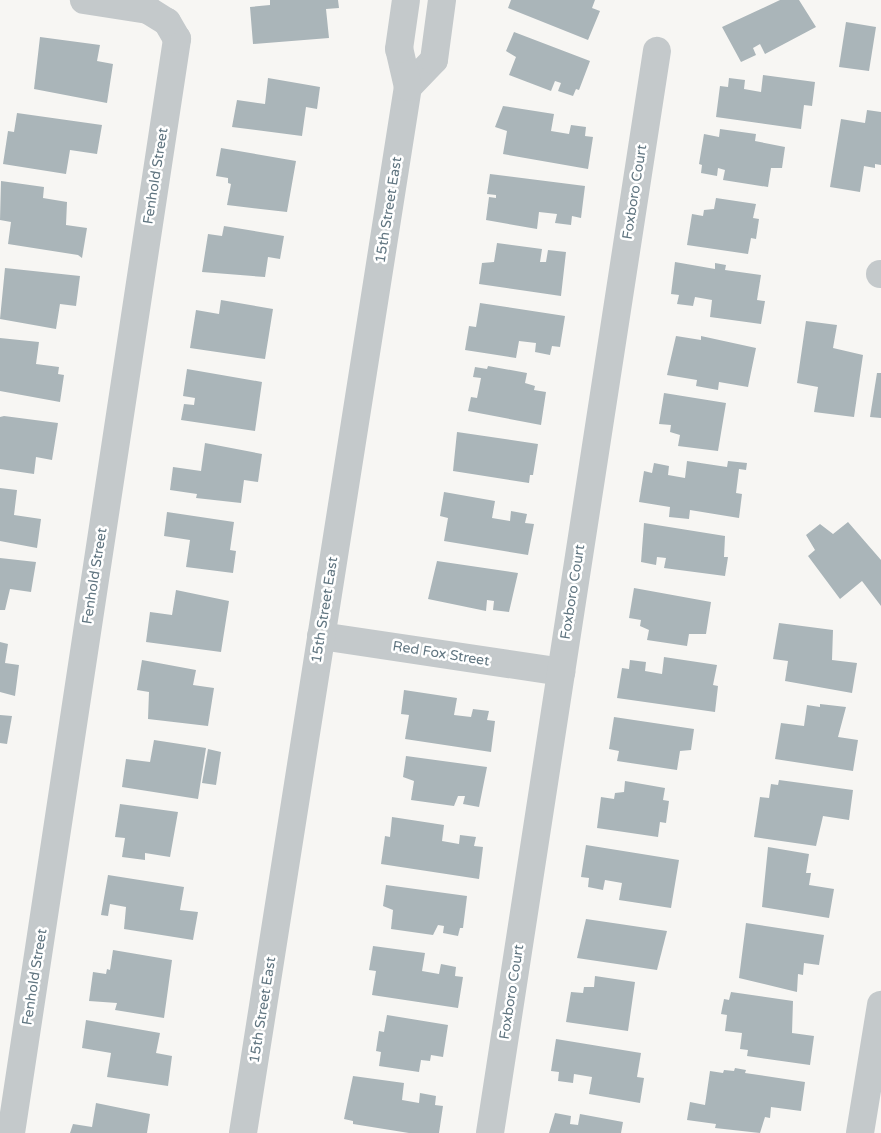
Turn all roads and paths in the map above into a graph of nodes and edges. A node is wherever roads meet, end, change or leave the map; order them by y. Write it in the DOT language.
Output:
graph roads {
  1 [pos="84,0"];
  2 [pos="406,0"];
  3 [pos="442,0"];
  4 [pos="657,51"];
  5 [pos="408,88"];
  6 [pos="321,636"];
  7 [pos="561,672"];
  8 [pos="881,1005"];
  9 [pos="11,1133"];
  10 [pos="243,1133"];
  11 [pos="490,1133"];
  12 [pos="860,1133"];
  1 -- 9 [label="street, Fenhold Street"];
  2 -- 5 [label="street, 15th Street East"];
  3 -- 5 [label="street"];
  4 -- 7 [label="street, Foxboro Court"];
  5 -- 6 [label="street, 15th Street East"];
  6 -- 7 [label="street, Red Fox Street"];
  6 -- 10 [label="street, 15th Street East"];
  7 -- 11 [label="street, Foxboro Court"];
  8 -- 12 [label="street"];
}
